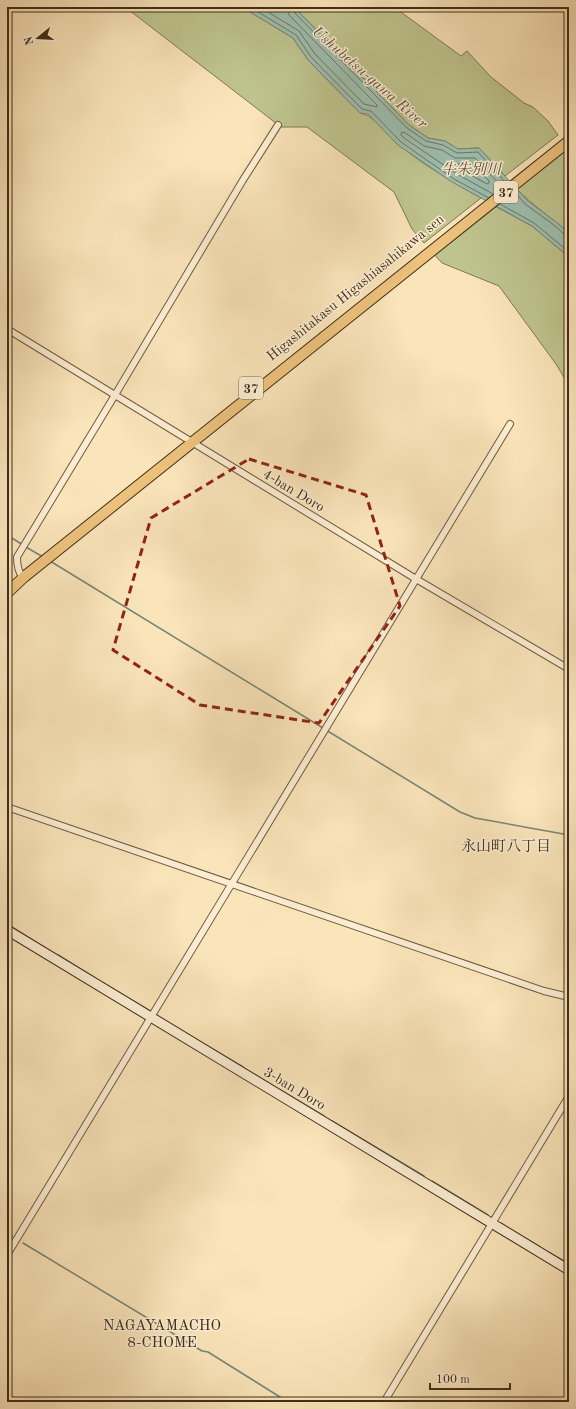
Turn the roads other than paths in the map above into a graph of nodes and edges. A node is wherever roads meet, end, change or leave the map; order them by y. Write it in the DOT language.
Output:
graph roads {
  1 [pos="278,125"];
  2 [pos="569,133"];
  3 [pos="569,141"];
  4 [pos="548,153"];
  5 [pos="7,330"];
  6 [pos="115,395"];
  7 [pos="510,424"];
  8 [pos="190,440"];
  9 [pos="21,576"];
  10 [pos="416,579"];
  11 [pos="7,585"];
  12 [pos="7,593"];
  13 [pos="569,669"];
  14 [pos="7,807"];
  15 [pos="231,883"];
  16 [pos="7,930"];
  17 [pos="569,997"];
  18 [pos="151,1017"];
  19 [pos="569,1096"];
  20 [pos="492,1224"];
  21 [pos="7,1255"];
  22 [pos="569,1270"];
  23 [pos="384,1402"];
  1 -- 6 [label="street"];
  2 -- 4 [label="main road, Higashitakasu Higashiasahikawa sen / 37"];
  3 -- 4 [label="main road, Higashitakasu Higashiasahikawa sen / 37"];
  4 -- 8 [label="main road, Higashitakasu Higashiasahikawa sen / 37"];
  5 -- 6 [label="street, 4-ban Doro"];
  6 -- 8 [label="street, 4-ban Doro"];
  6 -- 9 [label="street"];
  7 -- 10 [label="street"];
  8 -- 9 [label="main road, Higashitakasu Higashiasahikawa sen / 37"];
  8 -- 10 [label="street, 4-ban Doro"];
  9 -- 11 [label="main road, 37"];
  9 -- 12 [label="main road, 37"];
  10 -- 13 [label="street, 4-ban Doro"];
  10 -- 15 [label="street"];
  14 -- 15 [label="street"];
  15 -- 17 [label="street"];
  15 -- 18 [label="street"];
  16 -- 18 [label="street, 3-ban Doro"];
  18 -- 20 [label="street, 3-ban Doro"];
  18 -- 21 [label="street"];
  19 -- 20 [label="street"];
  20 -- 22 [label="street, 3-ban Doro"];
  20 -- 23 [label="street"];
}
